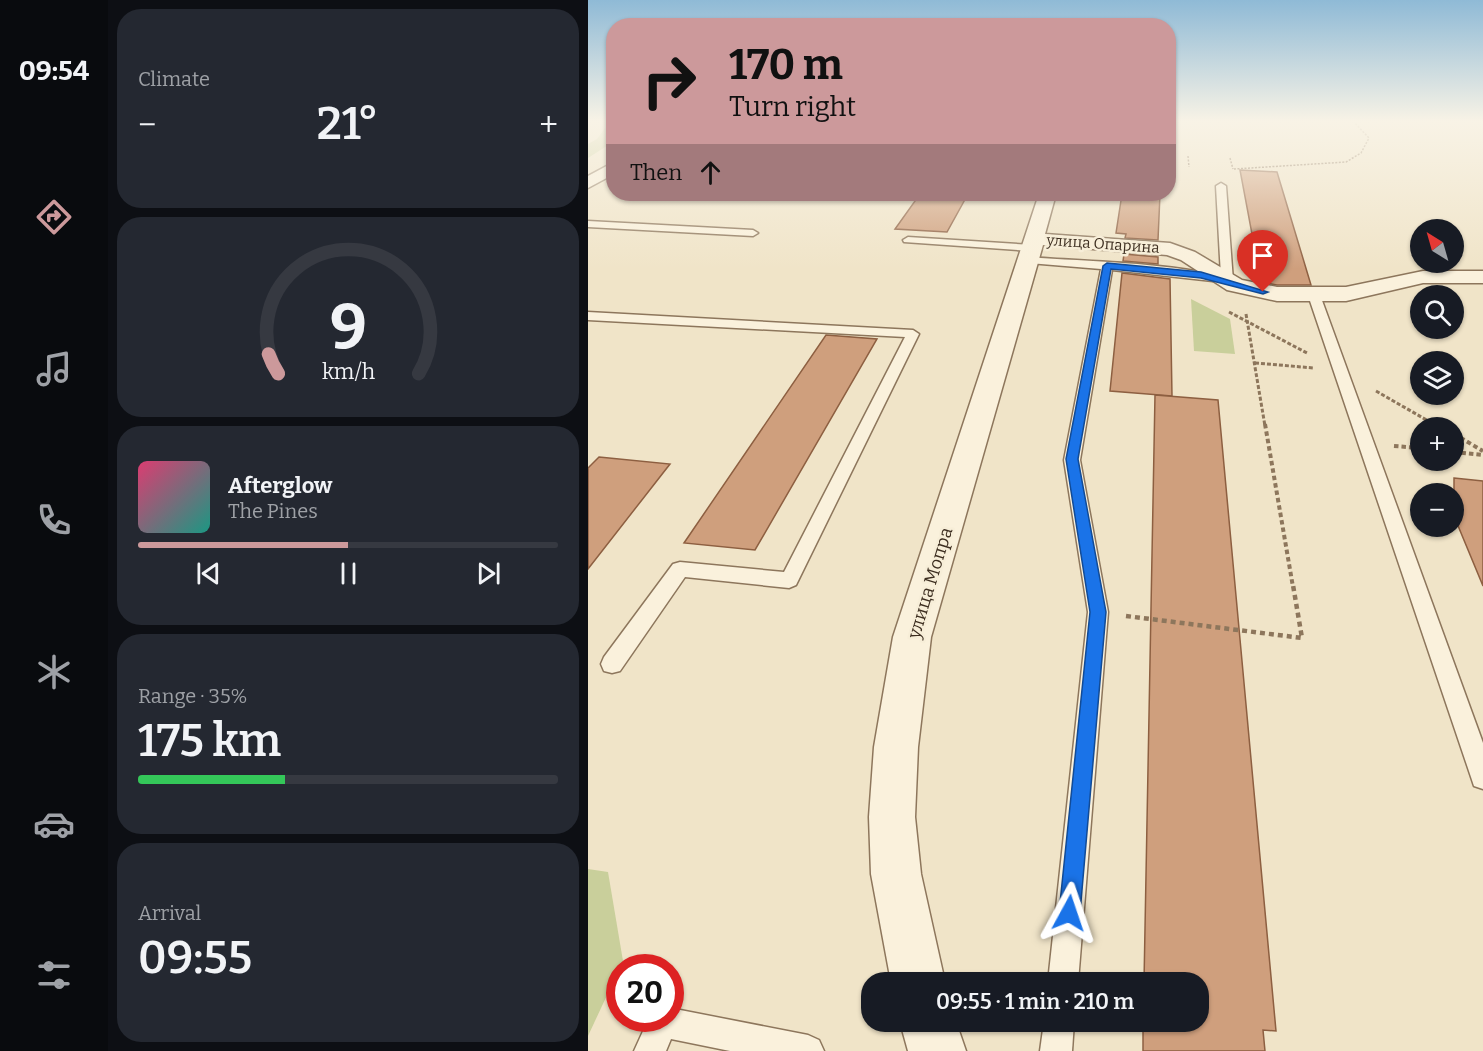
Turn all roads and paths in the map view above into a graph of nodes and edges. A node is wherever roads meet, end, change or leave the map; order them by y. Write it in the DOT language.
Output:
graph roads {
  1 [pos="606,172"];
  2 [pos="588,183"];
  3 [pos="1221,186"];
  4 [pos="1045,201"];
  5 [pos="588,224"];
  6 [pos="753,233"];
  7 [pos="908,240"];
  8 [pos="1032,249"];
  9 [pos="1107,266"];
  10 [pos="1483,277"];
  11 [pos="1234,284"];
  12 [pos="1314,295"];
  13 [pos="588,316"];
  14 [pos="1255,363"];
  15 [pos="1339,370"];
  16 [pos="1422,417"];
  17 [pos="1464,441"];
  18 [pos="1464,452"];
  19 [pos="1483,453"];
  20 [pos="1098,612"];
  21 [pos="612,664"];
  22 [pos="1483,777"];
  23 [pos="916,972"];
  24 [pos="1064,972"];
  25 [pos="931,1032"];
  26 [pos="1058,1032"];
  27 [pos="650,1051"];
  28 [pos="808,1051"];
  29 [pos="936,1051"];
  30 [pos="1056,1051"];
  1 -- 2 [label="street"];
  3 -- 11 [label="lane"];
  4 -- 8 [label="street, улица Мопра"];
  5 -- 6 [label="lane"];
  7 -- 8 [label="lane"];
  8 -- 9 [label="lane"];
  8 -- 11 [label="street, улица Опарина"];
  8 -- 23 [label="street, улица Мопра"];
  9 -- 11 [label="lane"];
  9 -- 20 [label="lane"];
  10 -- 12 [label="street, улица Опарина"];
  11 -- 12 [label="street, улица Опарина"];
  11 -- 14 [label="path"];
  12 -- 15 [label="lane"];
  13 -- 21 [label="lane"];
  14 -- 15 [label="path"];
  14 -- 20 [label="path"];
  15 -- 16 [label="path"];
  15 -- 22 [label="lane"];
  17 -- 19 [label="path"];
  18 -- 19 [label="path"];
  20 -- 24 [label="lane"];
  25 -- 29 [label="street"];
  26 -- 30 [label="lane"];
  27 -- 28 [label="lane"];
}
